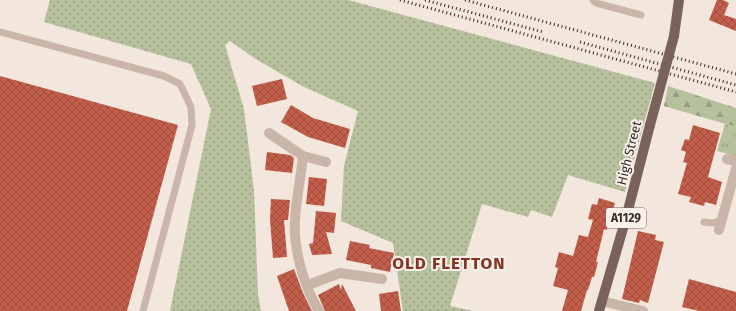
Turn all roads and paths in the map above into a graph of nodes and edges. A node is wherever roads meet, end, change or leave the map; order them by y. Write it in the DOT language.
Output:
graph roads {
  1 [pos="593,0"];
  2 [pos="679,0"];
  3 [pos="641,15"];
  4 [pos="0,32"];
  5 [pos="269,133"];
  6 [pos="304,156"];
  7 [pos="326,162"];
  8 [pos="736,168"];
  9 [pos="704,222"];
  10 [pos="720,225"];
  11 [pos="382,279"];
  12 [pos="308,285"];
  13 [pos="601,306"];
  14 [pos="143,311"];
  15 [pos="319,311"];
  16 [pos="643,311"];
  1 -- 3 [label="lane"];
  2 -- 13 [label="main road, High Street / A1129, bridge"];
  4 -- 14 [label="lane"];
  5 -- 6 [label="street"];
  6 -- 7 [label="street"];
  6 -- 12 [label="street"];
  8 -- 10 [label="street"];
  9 -- 10 [label="lane"];
  11 -- 12 [label="street"];
  12 -- 15 [label="street"];
  13 -- 16 [label="street"];
}
